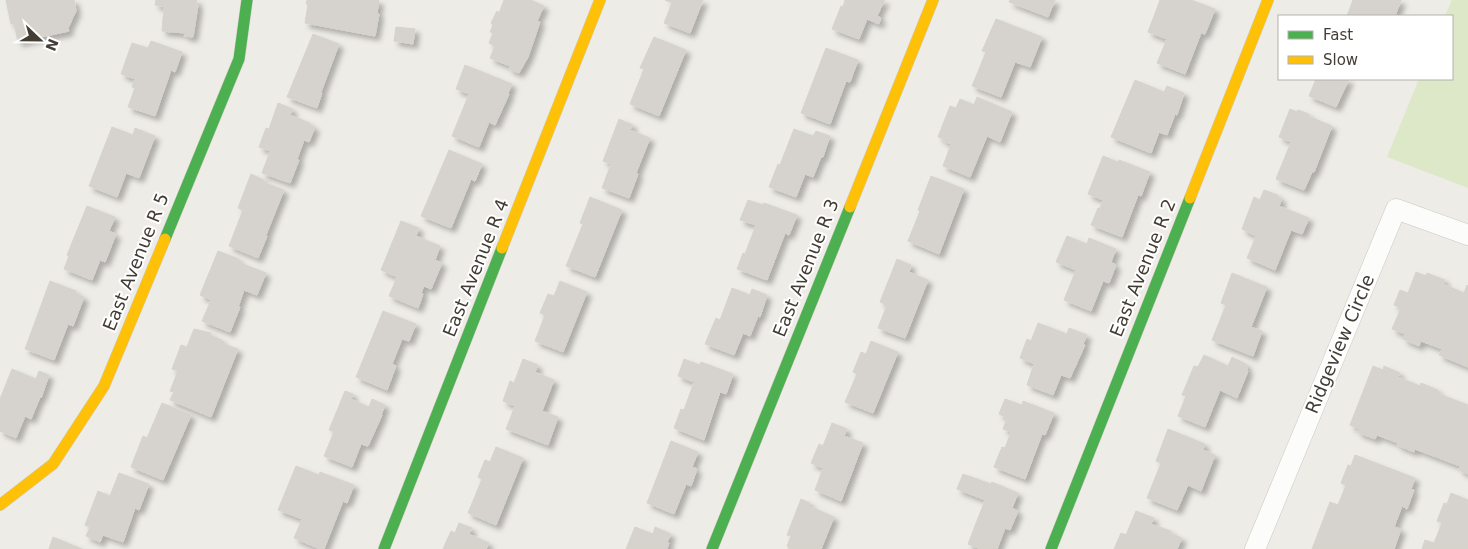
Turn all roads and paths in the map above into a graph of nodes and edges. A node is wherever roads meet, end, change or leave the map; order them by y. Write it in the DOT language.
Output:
graph roads {
  1 [pos="247,0"];
  2 [pos="600,0"];
  3 [pos="933,0"];
  4 [pos="1268,0"];
  5 [pos="1468,235"];
  6 [pos="0,505"];
  7 [pos="384,549"];
  8 [pos="712,549"];
  9 [pos="1051,549"];
  10 [pos="1255,549"];
  1 -- 6 [label="street, East Avenue R 5"];
  2 -- 7 [label="street, East Avenue R 4"];
  3 -- 8 [label="street, East Avenue R 3"];
  4 -- 9 [label="street, East Avenue R 2"];
  5 -- 10 [label="street, Ridgeview Circle"];
}
